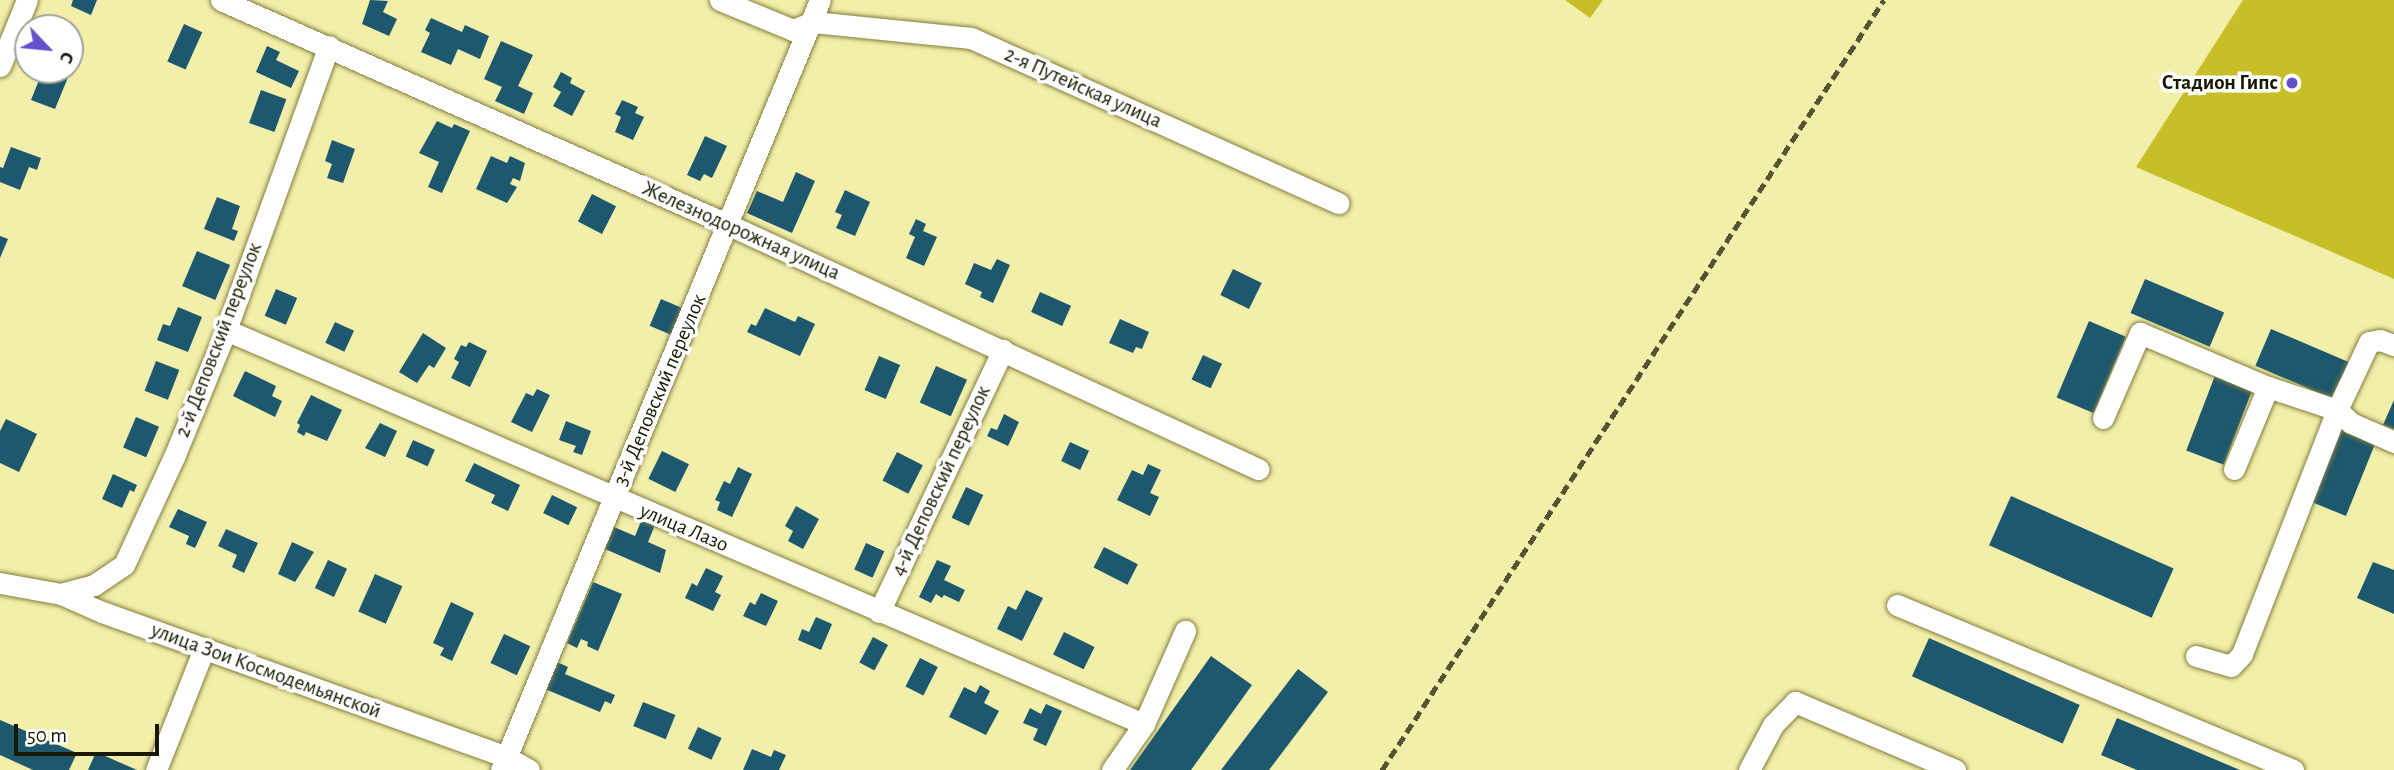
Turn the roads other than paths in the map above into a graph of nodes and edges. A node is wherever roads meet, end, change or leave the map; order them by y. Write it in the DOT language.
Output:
graph roads {
  1 [pos="27,0"];
  2 [pos="221,0"];
  3 [pos="720,0"];
  4 [pos="820,0"];
  5 [pos="813,22"];
  6 [pos="329,46"];
  7 [pos="0,65"];
  8 [pos="1339,203"];
  9 [pos="729,225"];
  10 [pos="226,330"];
  11 [pos="2394,345"];
  12 [pos="1003,351"];
  13 [pos="2268,387"];
  14 [pos="2337,410"];
  15 [pos="2103,418"];
  16 [pos="2394,442"];
  17 [pos="1258,469"];
  18 [pos="2234,469"];
  19 [pos="615,498"];
  20 [pos="0,583"];
  21 [pos="61,594"];
  22 [pos="1897,605"];
  23 [pos="879,612"];
  24 [pos="1185,631"];
  25 [pos="204,649"];
  26 [pos="2196,656"];
  27 [pos="1144,724"];
  28 [pos="504,763"];
  29 [pos="156,770"];
  30 [pos="529,770"];
  31 [pos="1112,770"];
  32 [pos="1749,770"];
  33 [pos="1955,770"];
  34 [pos="2293,770"];
  1 -- 7 [label="street"];
  2 -- 6 [label="street, Железнодорожная улица"];
  3 -- 5 [label="street, 2-я Путейская улица"];
  4 -- 5 [label="street, 3-й Деповский переулок"];
  5 -- 8 [label="street, 2-я Путейская улица"];
  5 -- 9 [label="street, 3-й Деповский переулок"];
  6 -- 9 [label="street, Железнодорожная улица"];
  6 -- 10 [label="street, 2-й Деповский переулок"];
  9 -- 12 [label="street, Железнодорожная улица"];
  9 -- 19 [label="street, 3-й Деповский переулок"];
  10 -- 19 [label="street, улица Лазо"];
  10 -- 21 [label="street, 2-й Деповский переулок"];
  11 -- 14 [label="street"];
  12 -- 17 [label="street, Железнодорожная улица"];
  12 -- 23 [label="street, 4-й Деповский переулок"];
  13 -- 14 [label="street"];
  13 -- 15 [label="street"];
  13 -- 18 [label="street"];
  14 -- 16 [label="street"];
  14 -- 26 [label="street"];
  19 -- 23 [label="street, улица Лазо"];
  19 -- 28 [label="street, 3-й Деповский переулок"];
  20 -- 21 [label="street, улица Зои Космодемьянской"];
  21 -- 25 [label="street, улица Зои Космодемьянской"];
  22 -- 34 [label="street"];
  23 -- 27 [label="street, улица Лазо"];
  24 -- 27 [label="street"];
  25 -- 28 [label="street, улица Зои Космодемьянской"];
  25 -- 29 [label="street"];
  27 -- 31 [label="street"];
  28 -- 30 [label="street, улица Зои Космодемьянской"];
  32 -- 33 [label="street"];
}
